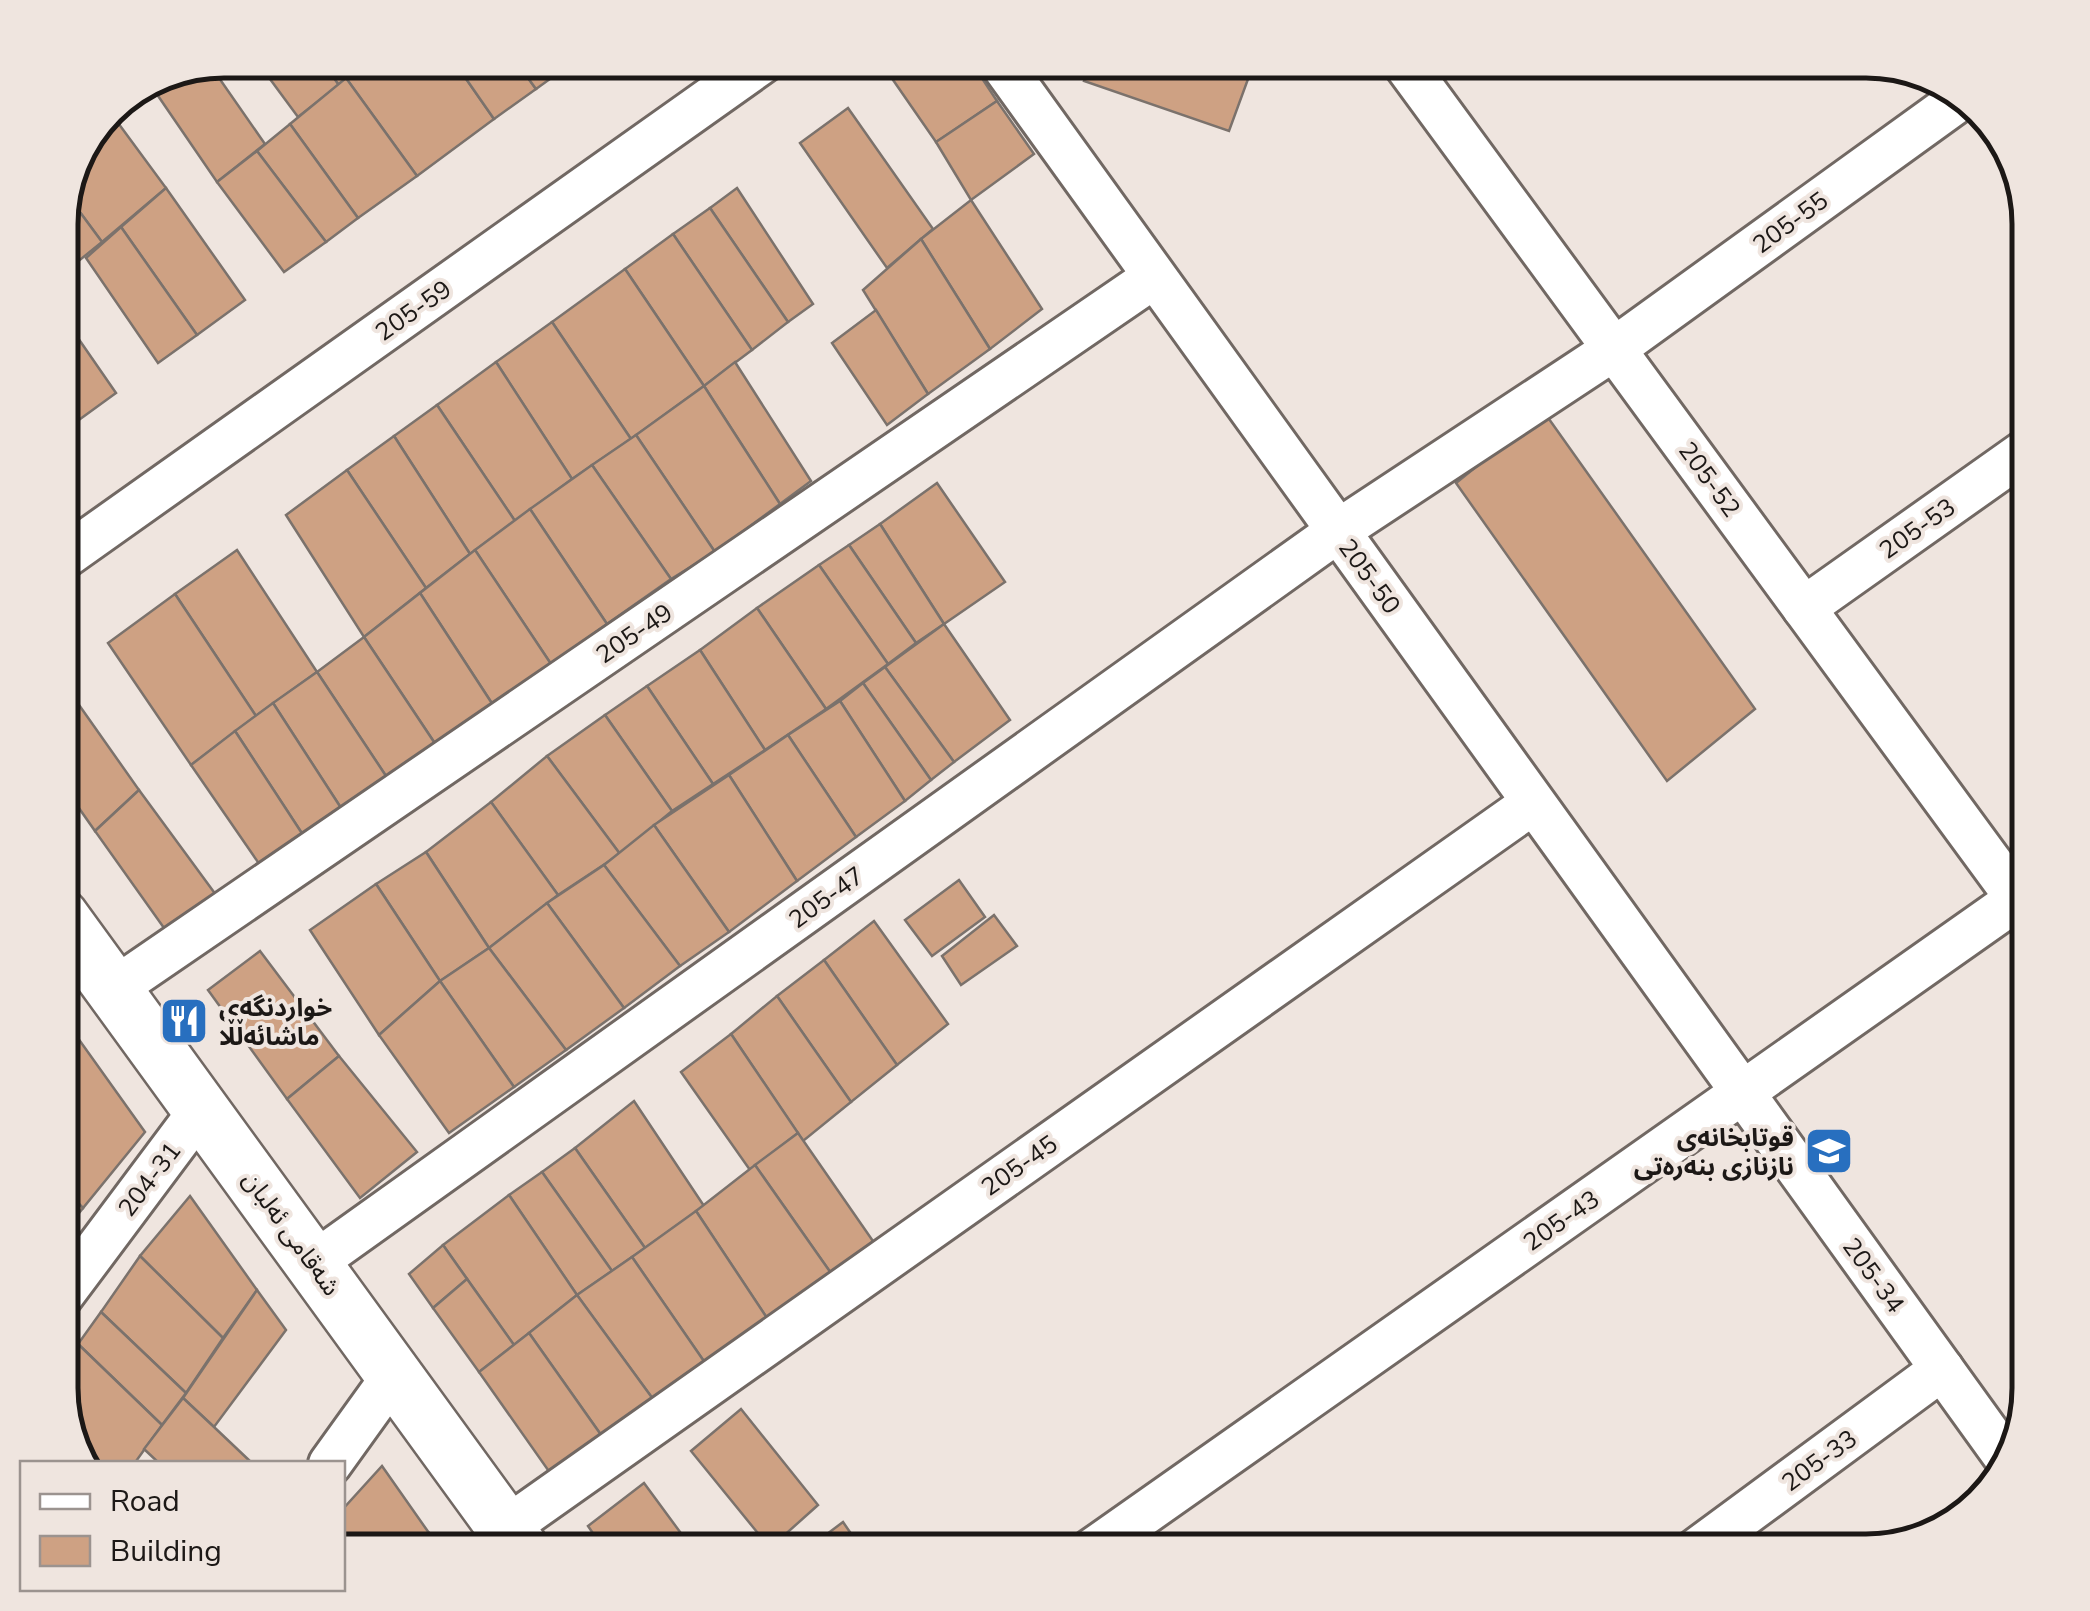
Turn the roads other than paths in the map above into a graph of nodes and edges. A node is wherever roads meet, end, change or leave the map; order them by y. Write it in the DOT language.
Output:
graph roads {
  1 [pos="740,78"];
  2 [pos="1012,78"];
  3 [pos="1425,78"];
  4 [pos="1951,105"];
  5 [pos="1154,277"];
  6 [pos="1614,349"];
  7 [pos="2012,461"];
  8 [pos="1338,531"];
  9 [pos="78,547"];
  10 [pos="1804,608"];
  11 [pos="1533,803"];
  12 [pos="2012,883"];
  13 [pos="2012,911"];
  14 [pos="78,940"];
  15 [pos="114,989"];
  16 [pos="1742,1092"];
  17 [pos="202,1108"];
  18 [pos="314,1263"];
  19 [pos="78,1274"];
  20 [pos="1942,1370"];
  21 [pos="394,1375"];
  22 [pos="1999,1448"];
  23 [pos="332,1461"];
  24 [pos="510,1534"];
  25 [pos="521,1534"];
  26 [pos="1115,1534"];
  27 [pos="1718,1534"];
  1 -- 9 [label="street, 205-59"];
  2 -- 5 [label="street, 205-50"];
  3 -- 6 [label="street, 205-52"];
  4 -- 6 [label="street, 205-55"];
  5 -- 8 [label="street, 205-50"];
  5 -- 15 [label="street, 205-49"];
  6 -- 8 [label="street, 205-55"];
  6 -- 10 [label="street, 205-52"];
  7 -- 10 [label="street, 205-53"];
  8 -- 11 [label="street, 205-50"];
  8 -- 18 [label="street, 205-47"];
  10 -- 12 [label="street, 205-52"];
  11 -- 16 [label="street, 205-50"];
  11 -- 25 [label="street, 205-45"];
  13 -- 16 [label="street, 205-43"];
  14 -- 15 [label="street, شەقامی ئەلبان"];
  15 -- 17 [label="street, شەقامی ئەلبان"];
  16 -- 20 [label="street, 205-34"];
  16 -- 26 [label="street, 205-43"];
  17 -- 18 [label="street, شەقامی ئەلبان"];
  17 -- 19 [label="street, 204-31"];
  18 -- 21 [label="street, شەقامی ئەلبان"];
  20 -- 22 [label="street, 205-34"];
  20 -- 27 [label="street, 205-33"];
  21 -- 23 [label="street"];
  21 -- 24 [label="street, شەقامی ئەلبان"];
}
